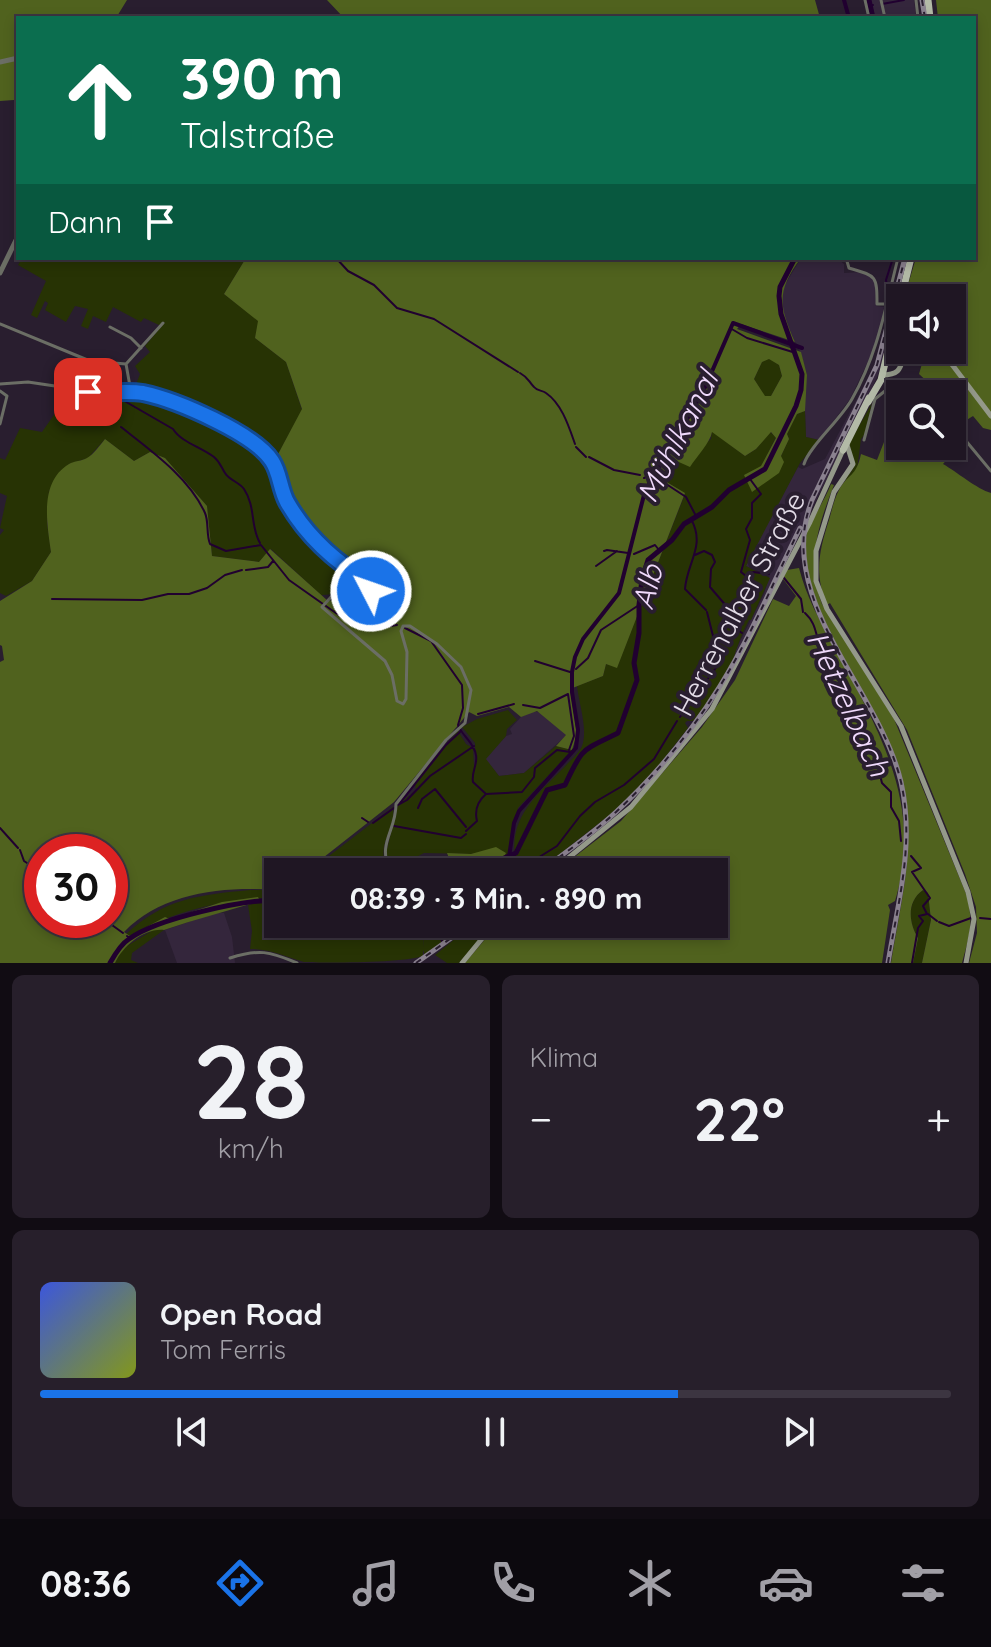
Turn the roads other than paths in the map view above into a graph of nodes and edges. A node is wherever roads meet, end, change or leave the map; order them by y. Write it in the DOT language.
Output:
graph roads {
  1 [pos="16,240"];
  2 [pos="847,260"];
  3 [pos="897,260"];
  4 [pos="910,260"];
  5 [pos="0,273"];
  6 [pos="891,284"];
  7 [pos="904,284"];
  8 [pos="886,304"];
  9 [pos="163,323"];
  10 [pos="0,324"];
  11 [pos="110,327"];
  12 [pos="141,348"];
  13 [pos="886,355"];
  14 [pos="126,364"];
  15 [pos="900,364"];
  16 [pos="951,364"];
  17 [pos="882,371"];
  18 [pos="894,377"];
  19 [pos="898,380"];
  20 [pos="0,384"];
  21 [pos="0,391"];
  22 [pos="131,392"];
  23 [pos="991,416"];
  24 [pos="0,424"];
  25 [pos="864,440"];
  26 [pos="966,441"];
  27 [pos="846,450"];
  28 [pos="804,464"];
  29 [pos="991,471"];
  30 [pos="386,858"];
  31 [pos="568,858"];
  32 [pos="483,938"];
  33 [pos="230,958"];
  34 [pos="297,963"];
  35 [pos="462,963"];
  36 [pos="966,963"];
  1 -- 5 [label="street"];
  2 -- 8 [label="street"];
  3 -- 6 [label="street"];
  4 -- 7 [label="main road, Herrenalber Straße"];
  8 -- 28 [label="street"];
  9 -- 12 [label="street"];
  10 -- 14 [label="street"];
  11 -- 12 [label="street"];
  12 -- 14 [label="street"];
  13 -- 17 [label="main road, Herrenalber Straße"];
  14 -- 22 [label="street"];
  15 -- 18 [label="main road"];
  16 -- 23 [label="main road"];
  17 -- 18 [label="main road"];
  17 -- 27 [label="main road, Herrenalber Straße"];
  18 -- 19 [label="street"];
  18 -- 25 [label="street"];
  20 -- 22 [label="street"];
  21 -- 24 [label="street"];
  22 -- 30 [label="street"];
  26 -- 29 [label="street"];
  27 -- 31 [label="main road, Herrenalber Straße"];
  27 -- 36 [label="main road"];
  32 -- 35 [label="main road"];
  33 -- 34 [label="street"];
}
